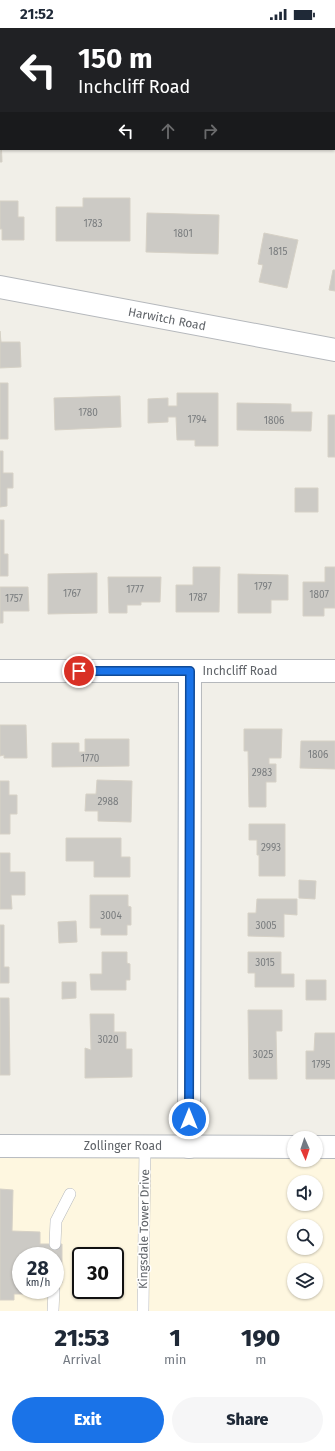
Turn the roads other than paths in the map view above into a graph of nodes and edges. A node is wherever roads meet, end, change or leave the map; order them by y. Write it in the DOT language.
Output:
graph roads {
  1 [pos="0,287"];
  2 [pos="335,350"];
  3 [pos="0,671"];
  4 [pos="190,671"];
  5 [pos="335,671"];
  6 [pos="0,1146"];
  7 [pos="145,1146"];
  8 [pos="189,1147"];
  9 [pos="287,1147"];
  10 [pos="323,1147"];
  11 [pos="335,1147"];
  12 [pos="70,1194"];
  13 [pos="55,1244"];
  14 [pos="54,1299"];
  15 [pos="53,1311"];
  16 [pos="143,1311"];
  1 -- 2 [label="street, Harwitch Road"];
  3 -- 4 [label="street, Inchcliff Road"];
  4 -- 5 [label="street, Inchcliff Road"];
  4 -- 8 [label="street"];
  6 -- 7 [label="street, Zollinger Road"];
  7 -- 8 [label="street, Zollinger Road"];
  7 -- 16 [label="lane, Kingsdale Tower Drive"];
  8 -- 9 [label="street, Zollinger Road"];
  10 -- 11 [label="street"];
  12 -- 13 [label="lane"];
  14 -- 15 [label="lane"];
}
